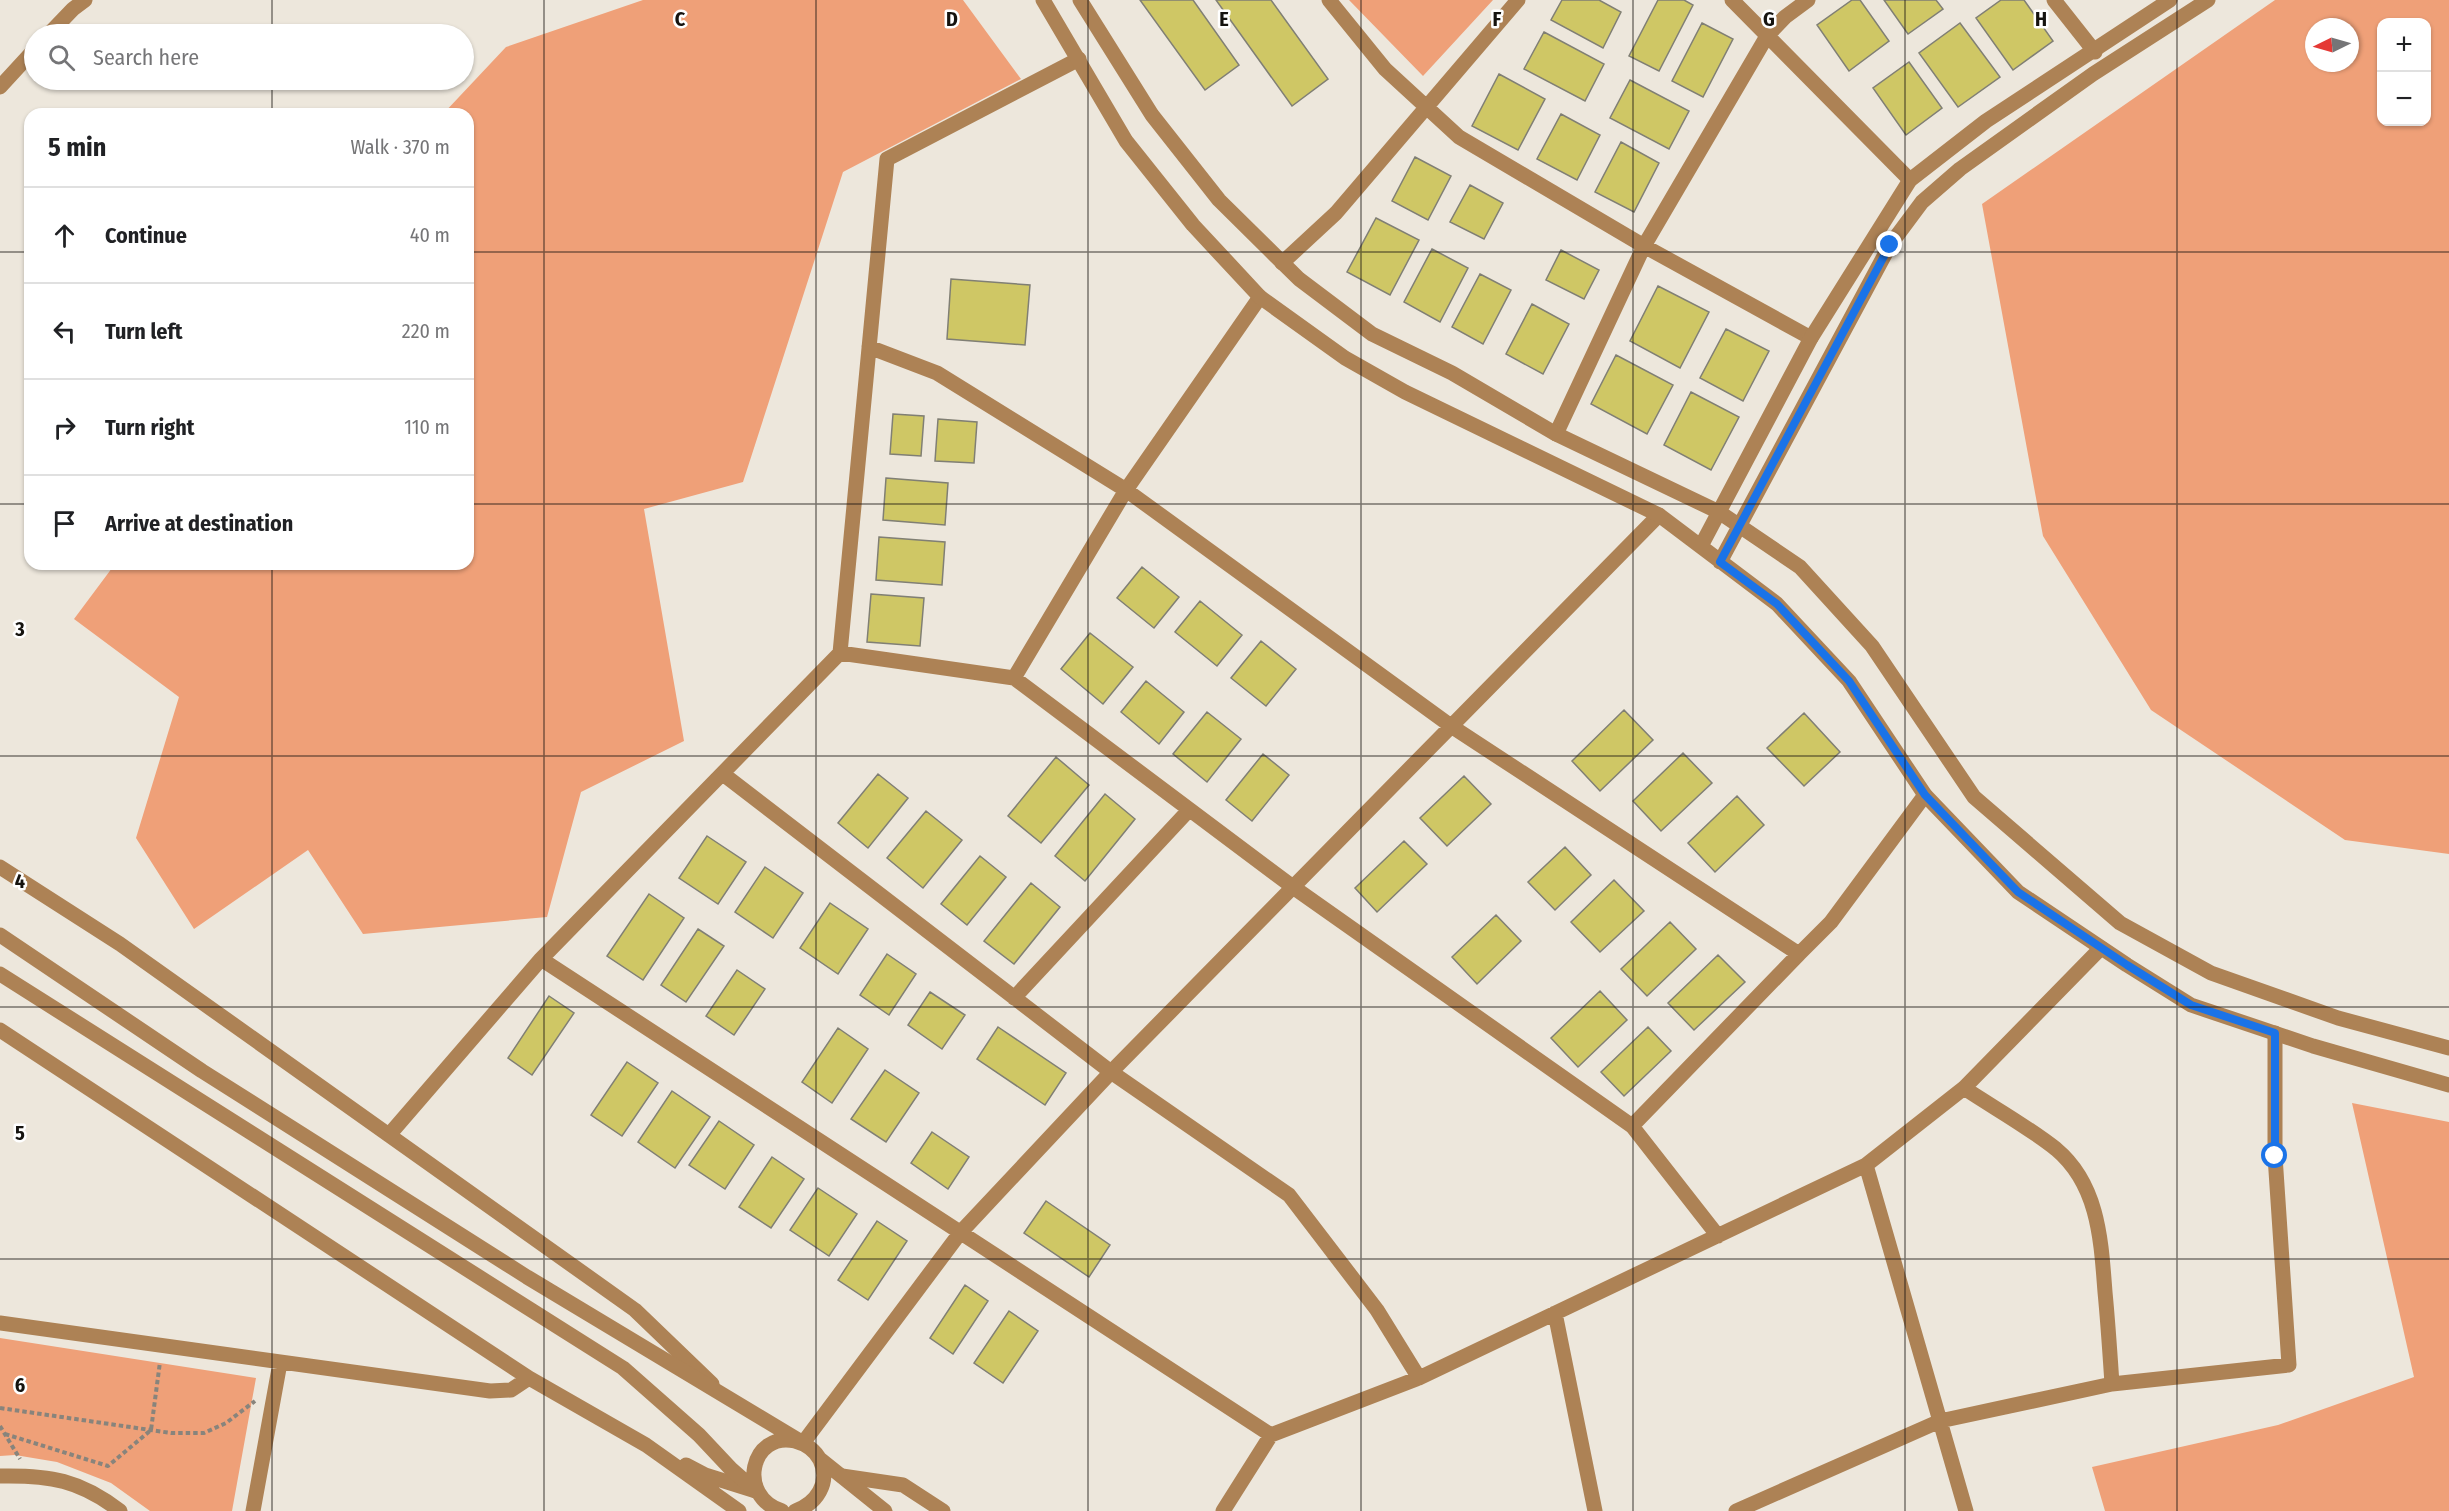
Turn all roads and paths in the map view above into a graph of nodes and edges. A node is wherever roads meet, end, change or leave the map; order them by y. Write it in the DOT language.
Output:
graph roads {
  1 [pos="85,0"];
  2 [pos="1042,0"];
  3 [pos="1080,0"];
  4 [pos="1329,0"];
  5 [pos="1518,0"];
  6 [pos="1732,0"];
  7 [pos="1808,0"];
  8 [pos="2054,0"];
  9 [pos="2170,0"];
  10 [pos="2208,0"];
  11 [pos="59,24"];
  12 [pos="1767,36"];
  13 [pos="2094,52"];
  14 [pos="24,59"];
  15 [pos="1079,59"];
  16 [pos="2,80"];
  17 [pos="1426,107"];
  18 [pos="1910,180"];
  19 [pos="1644,246"];
  20 [pos="1282,263"];
  21 [pos="1260,297"];
  22 [pos="1811,338"];
  23 [pos="869,348"];
  24 [pos="1556,434"];
  25 [pos="1126,490"];
  26 [pos="1719,512"];
  27 [pos="1659,515"];
  28 [pos="1741,527"];
  29 [pos="1701,546"];
  30 [pos="1720,562"];
  31 [pos="840,653"];
  32 [pos="1014,678"];
  33 [pos="1451,726"];
  34 [pos="723,774"];
  35 [pos="1925,795"];
  36 [pos="1189,810"];
  37 [pos="0,867"];
  38 [pos="1293,887"];
  39 [pos="0,935"];
  40 [pos="2101,948"];
  41 [pos="1799,954"];
  42 [pos="541,959"];
  43 [pos="0,974"];
  44 [pos="1014,998"];
  45 [pos="0,1030"];
  46 [pos="2275,1033"];
  47 [pos="2449,1048"];
  48 [pos="1111,1072"];
  49 [pos="2449,1084"];
  50 [pos="1964,1088"];
  51 [pos="1632,1126"];
  52 [pos="389,1135"];
  53 [pos="1866,1166"];
  54 [pos="960,1233"];
  55 [pos="1718,1236"];
  56 [pos="1555,1313"];
  57 [pos="0,1323"];
  58 [pos="162,1346"];
  59 [pos="280,1363"];
  60 [pos="529,1378"];
  61 [pos="1419,1378"];
  62 [pos="2112,1384"];
  63 [pos="276,1387"];
  64 [pos="723,1395"];
  65 [pos="0,1408"];
  66 [pos="1940,1420"];
  67 [pos="0,1426"];
  68 [pos="151,1430"];
  69 [pos="5,1434"];
  70 [pos="1271,1435"];
  71 [pos="803,1443"];
  72 [pos="646,1445"];
  73 [pos="820,1459"];
  74 [pos="31,1475"];
  75 [pos="0,1476"];
  76 [pos="842,1476"];
  77 [pos="756,1491"];
  78 [pos="775,1510"];
  79 [pos="120,1511"];
  80 [pos="253,1511"];
  81 [pos="739,1511"];
  82 [pos="795,1511"];
  83 [pos="885,1511"];
  84 [pos="943,1511"];
  85 [pos="1224,1511"];
  86 [pos="1595,1511"];
  87 [pos="1736,1511"];
  88 [pos="1966,1511"];
  1 -- 11 [label="street"];
  2 -- 15 [label="street"];
  3 -- 20 [label="street"];
  4 -- 17 [label="street"];
  5 -- 17 [label="street"];
  6 -- 12 [label="street"];
  7 -- 12 [label="street"];
  8 -- 13 [label="street"];
  9 -- 13 [label="street"];
  10 -- 28 [label="street"];
  12 -- 18 [label="street"];
  12 -- 19 [label="street"];
  13 -- 18 [label="street"];
  14 -- 16 [label="street"];
  15 -- 21 [label="street"];
  15 -- 23 [label="street"];
  17 -- 19 [label="street"];
  17 -- 20 [label="street"];
  18 -- 22 [label="street"];
  19 -- 22 [label="street"];
  19 -- 24 [label="street"];
  20 -- 24 [label="street"];
  21 -- 25 [label="street"];
  21 -- 27 [label="street"];
  22 -- 26 [label="street"];
  23 -- 25 [label="street"];
  23 -- 31 [label="street"];
  24 -- 26 [label="street"];
  25 -- 32 [label="street"];
  25 -- 33 [label="street"];
  26 -- 28 [label="street"];
  26 -- 29 [label="street"];
  27 -- 29 [label="street"];
  27 -- 33 [label="street"];
  28 -- 30 [label="street"];
  28 -- 47 [label="street"];
  29 -- 30 [label="street"];
  30 -- 35 [label="street"];
  31 -- 32 [label="street"];
  31 -- 34 [label="street"];
  32 -- 36 [label="street"];
  33 -- 38 [label="street"];
  33 -- 41 [label="street"];
  34 -- 42 [label="street"];
  34 -- 44 [label="street"];
  35 -- 40 [label="street"];
  35 -- 41 [label="street"];
  36 -- 38 [label="street"];
  36 -- 44 [label="street"];
  37 -- 52 [label="street"];
  38 -- 48 [label="street"];
  38 -- 51 [label="street"];
  39 -- 64 [label="street"];
  40 -- 46 [label="street"];
  40 -- 50 [label="street"];
  41 -- 51 [label="street"];
  42 -- 52 [label="street"];
  42 -- 54 [label="street"];
  43 -- 77 [label="street"];
  44 -- 48 [label="street"];
  45 -- 60 [label="street"];
  46 -- 49 [label="street"];
  46 -- 62 [label="street"];
  48 -- 54 [label="street"];
  48 -- 61 [label="street"];
  50 -- 53 [label="street"];
  50 -- 62 [label="street"];
  51 -- 55 [label="street"];
  52 -- 64 [label="street"];
  53 -- 55 [label="street"];
  53 -- 66 [label="street"];
  54 -- 70 [label="street"];
  54 -- 71 [label="street"];
  55 -- 56 [label="street"];
  56 -- 61 [label="street"];
  56 -- 86 [label="street"];
  57 -- 58 [label="street"];
  58 -- 59 [label="street"];
  58 -- 68 [label="path"];
  59 -- 60 [label="street"];
  59 -- 63 [label="street"];
  60 -- 72 [label="street"];
  61 -- 70 [label="street"];
  62 -- 66 [label="street"];
  63 -- 68 [label="path"];
  63 -- 80 [label="street"];
  64 -- 71 [label="street"];
  65 -- 68 [label="path"];
  66 -- 87 [label="street"];
  66 -- 88 [label="street"];
  67 -- 69 [label="path"];
  68 -- 69 [label="path"];
  69 -- 74 [label="path"];
  70 -- 85 [label="street"];
  71 -- 73 [label="street"];
  71 -- 77 [label="street"];
  72 -- 77 [label="street"];
  72 -- 81 [label="street"];
  73 -- 76 [label="street"];
  73 -- 82 [label="street"];
  74 -- 75 [label="street"];
  74 -- 79 [label="street"];
  76 -- 83 [label="street"];
  76 -- 84 [label="street"];
  77 -- 78 [label="street"];
}
